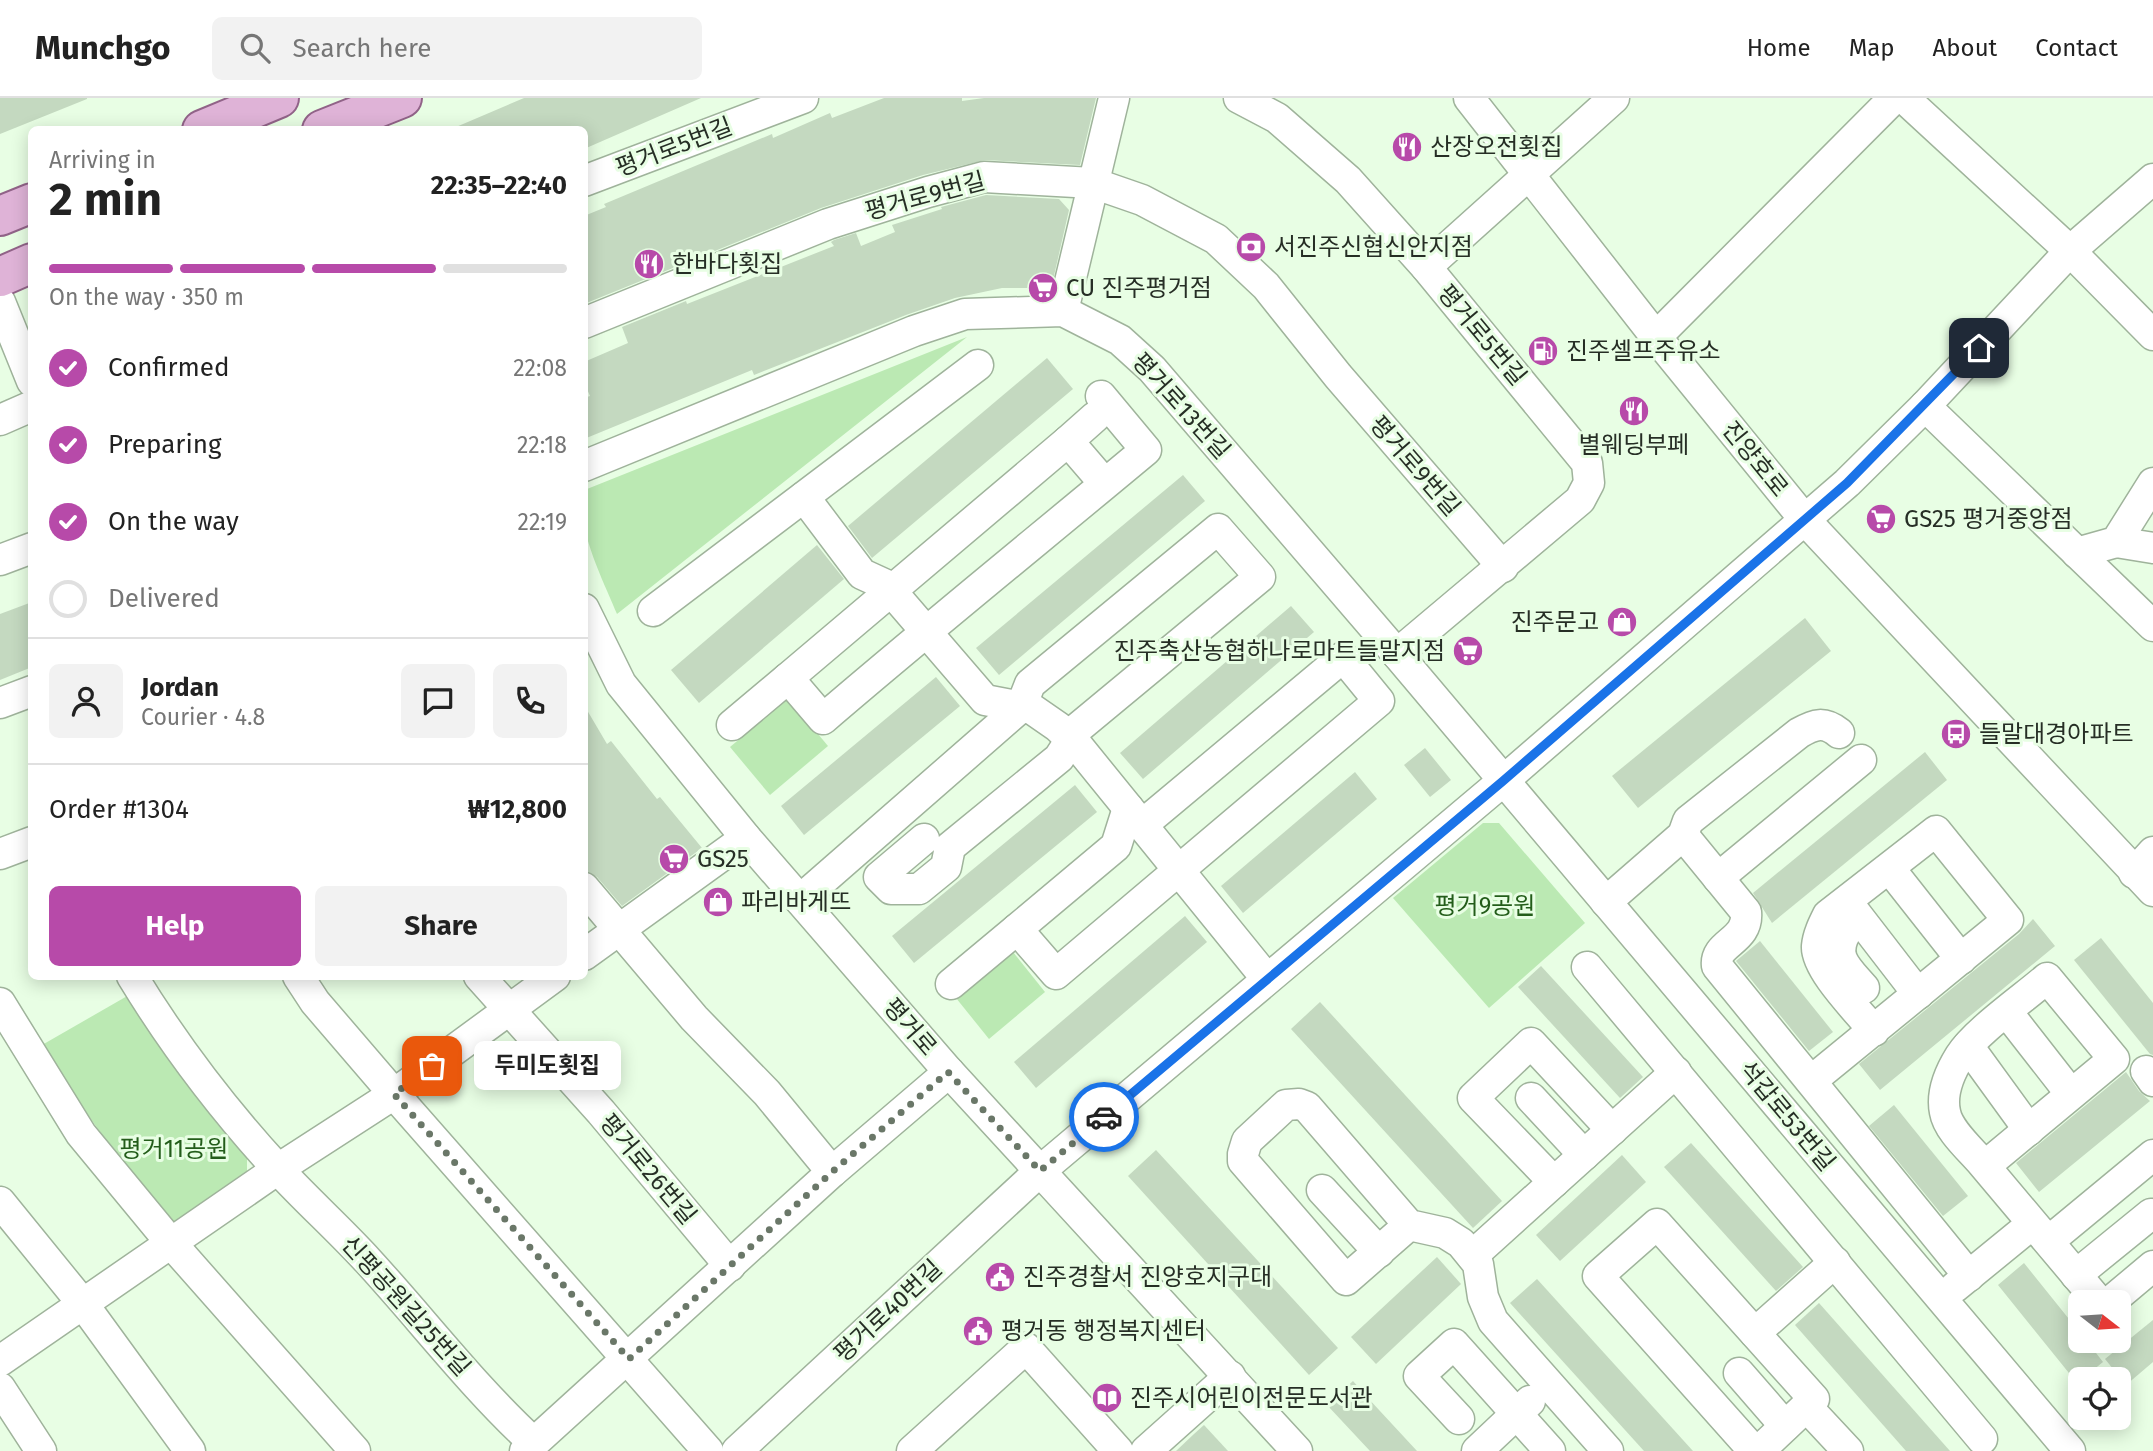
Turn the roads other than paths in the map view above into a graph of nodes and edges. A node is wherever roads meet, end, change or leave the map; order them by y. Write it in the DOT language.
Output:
graph roads {
  1 [pos="279,98"];
  2 [pos="803,98"];
  3 [pos="1114,98"];
  4 [pos="1239,98"];
  5 [pos="1469,98"];
  6 [pos="1614,98"];
  7 [pos="1894,98"];
  8 [pos="1904,98"];
  9 [pos="386,108"];
  10 [pos="209,126"];
  11 [pos="333,126"];
  12 [pos="1529,176"];
  13 [pos="28,177"];
  14 [pos="588,179"];
  15 [pos="2153,179"];
  16 [pos="1093,183"];
  17 [pos="0,188"];
  18 [pos="28,205"];
  19 [pos="0,216"];
  20 [pos="28,246"];
  21 [pos="2070,251"];
  22 [pos="0,257"];
  23 [pos="28,265"];
  24 [pos="1426,267"];
  25 [pos="0,277"];
  26 [pos="0,302"];
  27 [pos="1063,311"];
  28 [pos="588,321"];
  29 [pos="2153,335"];
  30 [pos="1656,337"];
  31 [pos="978,365"];
  32 [pos="28,371"];
  33 [pos="1925,406"];
  34 [pos="28,408"];
  35 [pos="0,419"];
  36 [pos="1068,441"];
  37 [pos="588,464"];
  38 [pos="2153,483"];
  39 [pos="1105,484"];
  40 [pos="804,497"];
  41 [pos="1805,520"];
  42 [pos="2116,542"];
  43 [pos="2153,548"];
  44 [pos="28,550"];
  45 [pos="2077,553"];
  46 [pos="0,560"];
  47 [pos="1503,567"];
  48 [pos="892,591"];
  49 [pos="653,611"];
  50 [pos="588,618"];
  51 [pos="2153,626"];
  52 [pos="926,631"];
  53 [pos="1397,654"];
  54 [pos="788,678"];
  55 [pos="28,693"];
  56 [pos="0,704"];
  57 [pos="1021,707"];
  58 [pos="732,725"];
  59 [pos="1839,733"];
  60 [pos="1071,739"];
  61 [pos="1861,760"];
  62 [pos="1503,781"];
  63 [pos="1135,817"];
  64 [pos="1683,835"];
  65 [pos="746,838"];
  66 [pos="924,839"];
  67 [pos="28,844"];
  68 [pos="0,854"];
  69 [pos="1890,869"];
  70 [pos="1178,870"];
  71 [pos="2147,872"];
  72 [pos="1718,878"];
  73 [pos="588,893"];
  74 [pos="800,900"];
  75 [pos="1606,902"];
  76 [pos="1847,902"];
  77 [pos="1017,929"];
  78 [pos="620,930"];
  79 [pos="1846,932"];
  80 [pos="588,953"];
  81 [pos="1961,959"];
  82 [pos="1587,967"];
  83 [pos="1267,979"];
  84 [pos="134,980"];
  85 [pos="301,980"];
  86 [pos="483,980"];
  87 [pos="550,980"];
  88 [pos="951,984"];
  89 [pos="1918,994"];
  90 [pos="0,1003"];
  91 [pos="510,1009"];
  92 [pos="2007,1012"];
  93 [pos="1882,1025"];
  94 [pos="1968,1045"];
  95 [pos="948,1072"];
  96 [pos="1676,1072"];
  97 [pos="1811,1081"];
  98 [pos="1970,1082"];
  99 [pos="394,1094"];
  100 [pos="2071,1094"];
  101 [pos="1531,1098"];
  102 [pos="1612,1130"];
  103 [pos="2029,1130"];
  104 [pos="1584,1155"];
  105 [pos="2153,1155"];
  106 [pos="1991,1161"];
  107 [pos="278,1169"];
  108 [pos="1040,1171"];
  109 [pos="832,1172"];
  110 [pos="1554,1182"];
  111 [pos="1322,1190"];
  112 [pos="0,1202"];
  113 [pos="2151,1214"];
  114 [pos="1409,1225"];
  115 [pos="2041,1232"];
  116 [pos="171,1243"];
  117 [pos="1378,1252"];
  118 [pos="1472,1256"];
  119 [pos="1835,1262"];
  120 [pos="730,1266"];
  121 [pos="2153,1266"];
  122 [pos="2076,1275"];
  123 [pos="1969,1276"];
  124 [pos="2089,1290"];
  125 [pos="2124,1290"];
  126 [pos="1942,1299"];
  127 [pos="83,1304"];
  128 [pos="1755,1334"];
  129 [pos="629,1359"];
  130 [pos="0,1361"];
  131 [pos="1739,1373"];
  132 [pos="1230,1376"];
  133 [pos="1549,1385"];
  134 [pos="0,1388"];
  135 [pos="1517,1414"];
  136 [pos="1459,1419"];
  137 [pos="1775,1438"];
  138 [pos="1982,1439"];
  139 [pos="529,1447"];
  140 [pos="41,1451"];
  141 [pos="190,1451"];
  142 [pos="355,1451"];
  143 [pos="708,1451"];
  144 [pos="737,1451"];
  145 [pos="912,1451"];
  146 [pos="1118,1451"];
  147 [pos="1146,1451"];
  148 [pos="1297,1451"];
  149 [pos="1477,1451"];
  150 [pos="1550,1451"];
  151 [pos="1608,1451"];
  152 [pos="1848,1451"];
  153 [pos="2070,1451"];
  1 -- 10 [label="main road"];
  2 -- 14 [label="street, 평거로5번길"];
  3 -- 16 [label="street"];
  4 -- 24 [label="street, 평거로5번길"];
  5 -- 12 [label="street, 진양호로"];
  6 -- 12 [label="street"];
  7 -- 30 [label="street"];
  8 -- 21 [label="street"];
  9 -- 11 [label="main road"];
  12 -- 24 [label="street"];
  12 -- 30 [label="street, 진양호로"];
  13 -- 17 [label="main road"];
  15 -- 21 [label="street, 평거로40번길"];
  16 -- 27 [label="street"];
  16 -- 28 [label="street, 평거로9번길"];
  16 -- 47 [label="street, 평거로9번길"];
  18 -- 19 [label="main road"];
  20 -- 22 [label="main road"];
  21 -- 29 [label="street"];
  21 -- 33 [label="street, 평거로40번길"];
  23 -- 25 [label="main road"];
  24 -- 47 [label="street, 평거로5번길"];
  26 -- 32 [label="street"];
  27 -- 37 [label="street, 평거로13번길"];
  27 -- 53 [label="street, 평거로13번길"];
  30 -- 41 [label="street, 진양호로"];
  31 -- 40 [label="street"];
  33 -- 41 [label="street, 평거로40번길"];
  33 -- 45 [label="street"];
  34 -- 35 [label="street"];
  36 -- 39 [label="street"];
  36 -- 39 [label="street"];
  36 -- 48 [label="street"];
  38 -- 42 [label="street"];
  39 -- 52 [label="street"];
  40 -- 48 [label="street"];
  40 -- 49 [label="street"];
  41 -- 62 [label="street, 평거로40번길"];
  41 -- 71 [label="street, 진양호로"];
  42 -- 43 [label="street"];
  42 -- 45 [label="street"];
  44 -- 46 [label="street"];
  45 -- 51 [label="street"];
  47 -- 53 [label="street"];
  48 -- 52 [label="street"];
  48 -- 54 [label="street"];
  50 -- 65 [label="street, 평거로"];
  52 -- 54 [label="street"];
  52 -- 57 [label="street"];
  53 -- 62 [label="street, 평거로13번길"];
  54 -- 58 [label="street"];
  55 -- 56 [label="street"];
  57 -- 60 [label="street"];
  57 -- 60 [label="street"];
  57 -- 74 [label="street"];
  59 -- 64 [label="street"];
  60 -- 63 [label="street"];
  60 -- 66 [label="street"];
  61 -- 72 [label="street"];
  62 -- 75 [label="street, 석갑로53번길"];
  62 -- 83 [label="street, 평거로40번길"];
  63 -- 70 [label="street"];
  63 -- 70 [label="street"];
  63 -- 77 [label="street"];
  64 -- 72 [label="street"];
  64 -- 75 [label="street"];
  65 -- 74 [label="street, 평거로"];
  65 -- 78 [label="street"];
  67 -- 68 [label="street"];
  69 -- 76 [label="street"];
  69 -- 81 [label="street"];
  69 -- 81 [label="street"];
  70 -- 77 [label="street"];
  70 -- 83 [label="street"];
  72 -- 97 [label="street"];
  73 -- 78 [label="street"];
  74 -- 95 [label="street, 평거로"];
  75 -- 126 [label="street, 석갑로53번길"];
  76 -- 89 [label="street"];
  76 -- 93 [label="street"];
  77 -- 88 [label="street"];
  78 -- 80 [label="street"];
  78 -- 109 [label="street"];
  79 -- 93 [label="street"];
  81 -- 89 [label="street"];
  82 -- 96 [label="street"];
  83 -- 108 [label="street, 평거로40번길"];
  84 -- 107 [label="street, 신평공원길25번길"];
  85 -- 99 [label="street"];
  86 -- 91 [label="street, 평거로26번길"];
  87 -- 91 [label="street"];
  89 -- 93 [label="street"];
  90 -- 116 [label="street"];
  91 -- 99 [label="street"];
  91 -- 120 [label="street, 평거로26번길"];
  92 -- 94 [label="street"];
  92 -- 100 [label="street"];
  92 -- 100 [label="street"];
  93 -- 97 [label="street"];
  94 -- 103 [label="street"];
  94 -- 106 [label="street"];
  95 -- 108 [label="street, 평거로"];
  95 -- 109 [label="street"];
  96 -- 102 [label="street"];
  96 -- 119 [label="street"];
  97 -- 123 [label="street"];
  98 -- 106 [label="street"];
  99 -- 107 [label="street"];
  99 -- 129 [label="street"];
  100 -- 103 [label="street"];
  101 -- 104 [label="street"];
  102 -- 104 [label="street"];
  102 -- 110 [label="street"];
  103 -- 106 [label="street"];
  104 -- 110 [label="street"];
  105 -- 115 [label="street"];
  106 -- 115 [label="street"];
  107 -- 116 [label="street"];
  107 -- 139 [label="street, 신평공원길25번길"];
  108 -- 132 [label="street, 평거로"];
  108 -- 144 [label="street, 평거로40번길"];
  109 -- 120 [label="street"];
  110 -- 118 [label="street"];
  111 -- 117 [label="street"];
  112 -- 127 [label="street"];
  113 -- 122 [label="street"];
  114 -- 117 [label="street"];
  114 -- 117 [label="street"];
  114 -- 118 [label="street"];
  115 -- 122 [label="street"];
  115 -- 123 [label="street"];
  116 -- 127 [label="street"];
  116 -- 142 [label="street"];
  118 -- 133 [label="street"];
  119 -- 128 [label="street"];
  119 -- 138 [label="street"];
  120 -- 129 [label="street"];
  121 -- 125 [label="street"];
  122 -- 124 [label="street"];
  123 -- 126 [label="street"];
  126 -- 153 [label="street, 석갑로53번길"];
  127 -- 130 [label="street"];
  127 -- 141 [label="street"];
  128 -- 137 [label="street"];
  128 -- 137 [label="street"];
  129 -- 139 [label="street"];
  129 -- 143 [label="street"];
  131 -- 137 [label="street"];
  132 -- 147 [label="street"];
  132 -- 148 [label="street, 평거로"];
  133 -- 135 [label="street"];
  133 -- 151 [label="street"];
  134 -- 140 [label="street"];
  135 -- 136 [label="street"];
  135 -- 149 [label="street"];
  135 -- 150 [label="street"];
  137 -- 152 [label="street"];
  145 -- 146 [label="street"];
}
